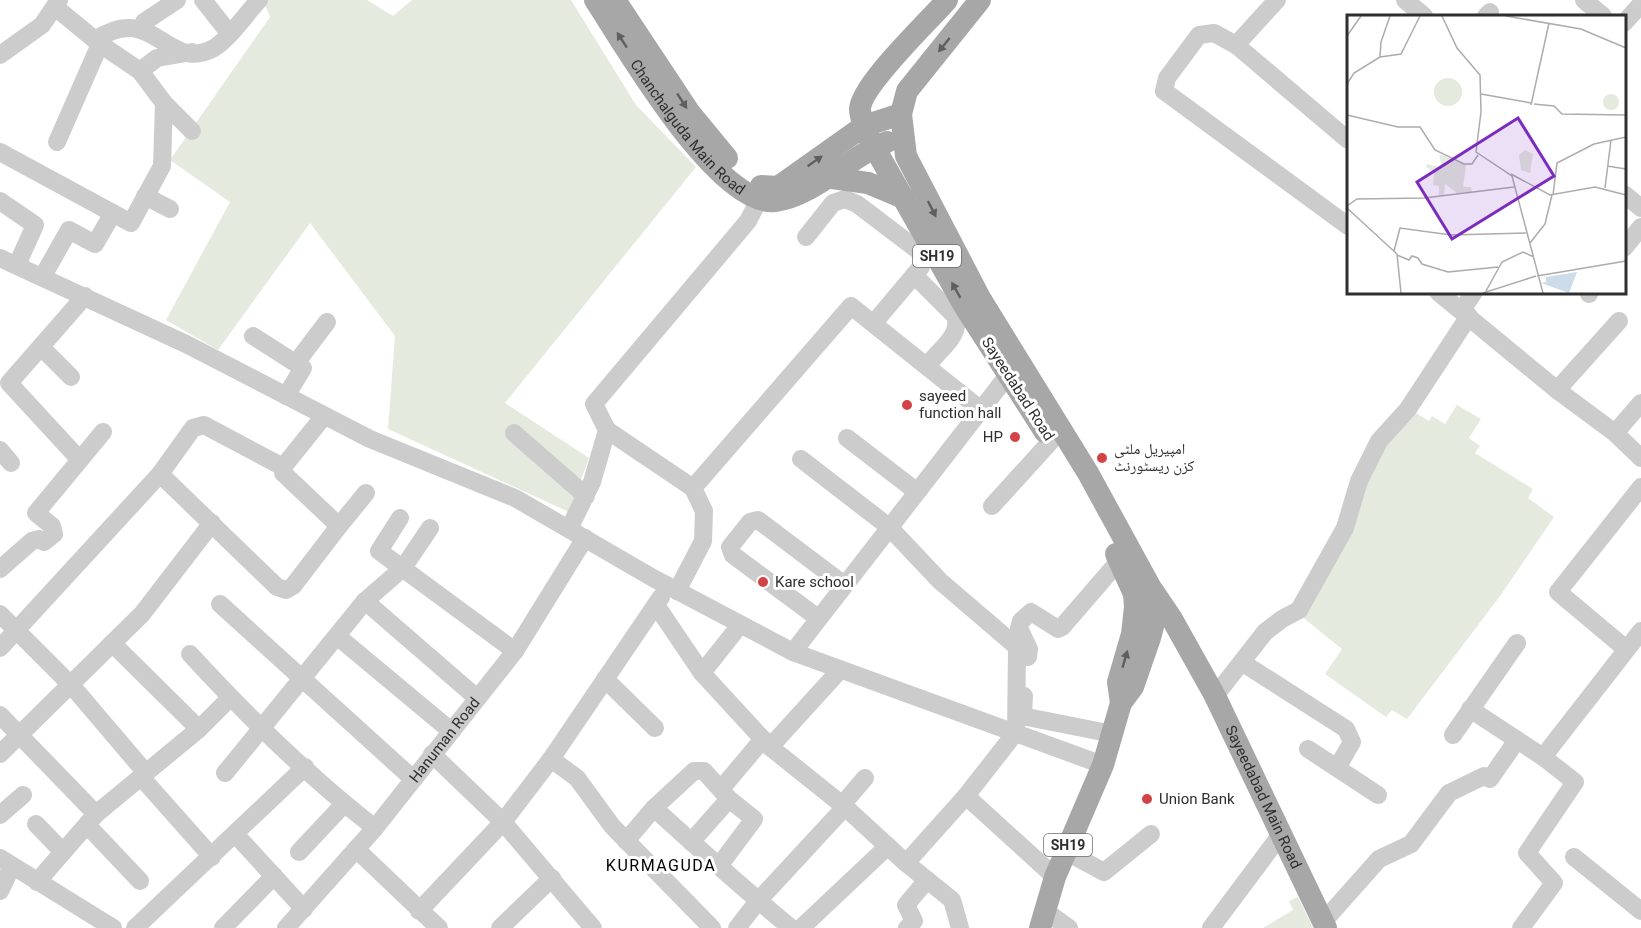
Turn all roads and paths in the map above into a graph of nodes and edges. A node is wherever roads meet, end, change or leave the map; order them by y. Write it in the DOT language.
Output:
graph roads {
  1 [pos="177,0"];
  2 [pos="203,0"];
  3 [pos="259,0"];
  4 [pos="596,0"];
  5 [pos="615,0"];
  6 [pos="947,0"];
  7 [pos="980,0"];
  8 [pos="1277,0"];
  9 [pos="1405,0"];
  10 [pos="1584,0"];
  11 [pos="57,4"];
  12 [pos="1641,4"];
  13 [pos="1423,15"];
  14 [pos="1602,15"];
  15 [pos="1626,21"];
  16 [pos="144,22"];
  17 [pos="229,33"];
  18 [pos="97,42"];
  19 [pos="1236,45"];
  20 [pos="192,52"];
  21 [pos="0,55"];
  22 [pos="140,71"];
  23 [pos="164,103"];
  24 [pos="192,131"];
  25 [pos="693,131"];
  26 [pos="869,136"];
  27 [pos="903,136"];
  28 [pos="1347,139"];
  29 [pos="57,142"];
  30 [pos="0,152"];
  31 [pos="825,177"];
  32 [pos="763,194"];
  33 [pos="146,196"];
  34 [pos="1626,196"];
  35 [pos="904,198"];
  36 [pos="0,201"];
  37 [pos="1641,208"];
  38 [pos="170,209"];
  39 [pos="113,213"];
  40 [pos="1347,225"];
  41 [pos="1641,227"];
  42 [pos="806,237"];
  43 [pos="1626,246"];
  44 [pos="931,255"];
  45 [pos="0,258"];
  46 [pos="17,265"];
  47 [pos="914,275"];
  48 [pos="43,276"];
  49 [pos="1441,294"];
  50 [pos="1473,294"];
  51 [pos="86,296"];
  52 [pos="1466,313"];
  53 [pos="878,318"];
  54 [pos="1619,321"];
  55 [pos="327,322"];
  56 [pos="253,336"];
  57 [pos="42,348"];
  58 [pos="931,361"];
  59 [pos="296,363"];
  60 [pos="1008,375"];
  61 [pos="71,377"];
  62 [pos="1557,390"];
  63 [pos="286,396"];
  64 [pos="1641,402"];
  65 [pos="980,409"];
  66 [pos="324,416"];
  67 [pos="608,430"];
  68 [pos="103,432"];
  69 [pos="514,433"];
  70 [pos="1616,433"];
  71 [pos="847,438"];
  72 [pos="1051,441"];
  73 [pos="1641,458"];
  74 [pos="79,459"];
  75 [pos="801,459"];
  76 [pos="283,467"];
  77 [pos="160,474"];
  78 [pos="1641,487"];
  79 [pos="693,488"];
  80 [pos="916,491"];
  81 [pos="366,493"];
  82 [pos="586,495"];
  83 [pos="992,506"];
  84 [pos="400,518"];
  85 [pos="212,524"];
  86 [pos="339,526"];
  87 [pos="888,527"];
  88 [pos="430,528"];
  89 [pos="577,534"];
  90 [pos="1119,561"];
  91 [pos="403,568"];
  92 [pos="0,569"];
  93 [pos="843,584"];
  94 [pos="672,589"];
  95 [pos="365,601"];
  96 [pos="220,604"];
  97 [pos="656,604"];
  98 [pos="1150,609"];
  99 [pos="0,614"];
  100 [pos="818,618"];
  101 [pos="740,625"];
  102 [pos="16,630"];
  103 [pos="1641,632"];
  104 [pos="336,636"];
  105 [pos="112,643"];
  106 [pos="1517,644"];
  107 [pos="0,648"];
  108 [pos="1626,649"];
  109 [pos="515,651"];
  110 [pos="793,652"];
  111 [pos="189,654"];
  112 [pos="1243,663"];
  113 [pos="840,670"];
  114 [pos="702,673"];
  115 [pos="301,679"];
  116 [pos="605,679"];
  117 [pos="72,686"];
  118 [pos="1215,696"];
  119 [pos="231,698"];
  120 [pos="477,698"];
  121 [pos="1470,709"];
  122 [pos="0,715"];
  123 [pos="261,728"];
  124 [pos="655,728"];
  125 [pos="200,729"];
  126 [pos="451,731"];
  127 [pos="1016,732"];
  128 [pos="1113,734"];
  129 [pos="20,735"];
  130 [pos="1453,735"];
  131 [pos="1517,740"];
  132 [pos="767,743"];
  133 [pos="1308,749"];
  134 [pos="0,754"];
  135 [pos="432,754"];
  136 [pos="1543,758"];
  137 [pos="551,759"];
  138 [pos="1103,765"];
  139 [pos="305,767"];
  140 [pos="1337,768"];
  141 [pos="225,774"];
  142 [pos="144,775"];
  143 [pos="412,778"];
  144 [pos="865,778"];
  145 [pos="725,794"];
  146 [pos="23,795"];
  147 [pos="1378,795"];
  148 [pos="966,796"];
  149 [pos="344,804"];
  150 [pos="844,806"];
  151 [pos="654,808"];
  152 [pos="0,815"];
  153 [pos="91,820"];
  154 [pos="503,822"];
  155 [pos="36,824"];
  156 [pos="375,828"];
  157 [pos="1282,833"];
  158 [pos="1150,834"];
  159 [pos="236,835"];
  160 [pos="626,840"];
  161 [pos="691,842"];
  162 [pos="888,846"];
  163 [pos="356,849"];
  164 [pos="1065,851"];
  165 [pos="63,852"];
  166 [pos="298,852"];
  167 [pos="212,857"];
  168 [pos="1574,857"];
  169 [pos="6,862"];
  170 [pos="906,863"];
  171 [pos="719,866"];
  172 [pos="274,876"];
  173 [pos="1054,877"];
  174 [pos="552,878"];
  175 [pos="927,880"];
  176 [pos="140,881"];
  177 [pos="37,882"];
  178 [pos="0,891"];
  179 [pos="758,900"];
  180 [pos="304,909"];
  181 [pos="419,911"];
  182 [pos="1641,911"];
  183 [pos="1042,919"];
  184 [pos="1325,925"];
  185 [pos="112,928"];
  186 [pos="135,928"];
  187 [pos="223,928"];
  188 [pos="286,928"];
  189 [pos="439,928"];
  190 [pos="500,928"];
  191 [pos="593,928"];
  192 [pos="712,928"];
  193 [pos="737,928"];
  194 [pos="791,928"];
  195 [pos="801,928"];
  196 [pos="907,928"];
  197 [pos="960,928"];
  198 [pos="1069,928"];
  199 [pos="1211,928"];
  200 [pos="1521,928"];
  1 -- 16 [label="street"];
  2 -- 17 [label="street"];
  3 -- 17 [label="street"];
  25 -- 4 [label="main road, Chanchalguda Main Road, one-way"];
  5 -- 25 [label="main road, Chanchalguda Main Road, one-way"];
  6 -- 26 [label="main road"];
  7 -- 27 [label="main road, one-way"];
  8 -- 19 [label="street"];
  9 -- 13 [label="street"];
  10 -- 14 [label="street"];
  11 -- 18 [label="street"];
  11 -- 21 [label="street"];
  12 -- 15 [label="street"];
  16 -- 18 [label="street"];
  16 -- 20 [label="street"];
  17 -- 20 [label="street"];
  18 -- 22 [label="street"];
  18 -- 29 [label="street"];
  19 -- 28 [label="street"];
  19 -- 40 [label="street"];
  20 -- 22 [label="street"];
  22 -- 23 [label="street"];
  23 -- 24 [label="street"];
  23 -- 33 [label="street"];
  25 -- 32 [label="main road, Chanchalguda Main Road"];
  26 -- 27 [label="main road, Chanchalguda Main Road"];
  26 -- 31 [label="main road, Chanchalguda Main Road"];
  32 -- 26 [label="main road, Chanchalguda Main Road, one-way"];
  26 -- 35 [label="main road, Sayeedabad Road / SH19"];
  27 -- 98 [label="main road, Sayeedabad Road / SH19, one-way"];
  30 -- 39 [label="street"];
  31 -- 32 [label="main road, Chanchalguda Main Road"];
  31 -- 35 [label="main road"];
  32 -- 67 [label="street"];
  33 -- 38 [label="street"];
  33 -- 39 [label="street"];
  34 -- 37 [label="street"];
  35 -- 44 [label="main road, Sayeedabad Road / SH19"];
  36 -- 46 [label="street"];
  39 -- 48 [label="street"];
  41 -- 43 [label="street"];
  42 -- 44 [label="street"];
  44 -- 47 [label="street"];
  60 -- 44 [label="main road, Sayeedabad Road / SH19, one-way"];
  45 -- 46 [label="street"];
  46 -- 48 [label="street"];
  47 -- 53 [label="street"];
  47 -- 58 [label="street"];
  48 -- 51 [label="street"];
  49 -- 52 [label="street"];
  50 -- 52 [label="street"];
  51 -- 57 [label="street"];
  51 -- 63 [label="street"];
  52 -- 62 [label="street"];
  52 -- 112 [label="street"];
  54 -- 62 [label="street"];
  55 -- 59 [label="street"];
  56 -- 59 [label="street"];
  57 -- 61 [label="street"];
  57 -- 74 [label="street"];
  59 -- 63 [label="street"];
  60 -- 65 [label="street"];
  60 -- 72 [label="main road, Sayeedabad Road / SH19"];
  62 -- 70 [label="street"];
  63 -- 66 [label="street"];
  64 -- 70 [label="street"];
  65 -- 79 [label="street"];
  65 -- 80 [label="street"];
  66 -- 76 [label="street"];
  66 -- 89 [label="street"];
  67 -- 79 [label="street"];
  67 -- 82 [label="street, Hanuman Road"];
  68 -- 74 [label="street"];
  69 -- 82 [label="street"];
  70 -- 73 [label="street"];
  71 -- 80 [label="street"];
  72 -- 83 [label="street"];
  72 -- 90 [label="main road, Sayeedabad Road / SH19"];
  74 -- 92 [label="street"];
  75 -- 87 [label="street"];
  76 -- 77 [label="street"];
  76 -- 86 [label="street"];
  77 -- 85 [label="street"];
  77 -- 102 [label="street"];
  78 -- 108 [label="street"];
  79 -- 94 [label="street"];
  80 -- 87 [label="street"];
  81 -- 86 [label="street"];
  82 -- 89 [label="street, Hanuman Road"];
  84 -- 91 [label="street"];
  85 -- 86 [label="street"];
  85 -- 105 [label="street"];
  87 -- 93 [label="street"];
  87 -- 127 [label="street"];
  88 -- 91 [label="street"];
  89 -- 94 [label="street"];
  89 -- 109 [label="street, Hanuman Road"];
  90 -- 98 [label="main road, Sayeedabad Road / SH19"];
  90 -- 128 [label="street"];
  91 -- 95 [label="street"];
  91 -- 109 [label="street"];
  93 -- 100 [label="street"];
  93 -- 100 [label="street"];
  94 -- 97 [label="street"];
  94 -- 101 [label="street"];
  95 -- 104 [label="street"];
  95 -- 120 [label="street"];
  96 -- 115 [label="street"];
  97 -- 114 [label="street"];
  97 -- 116 [label="street"];
  98 -- 118 [label="main road, Sayeedabad Main Road"];
  98 -- 128 [label="main road, SH19"];
  99 -- 102 [label="street"];
  100 -- 110 [label="street"];
  101 -- 110 [label="street"];
  101 -- 114 [label="street"];
  102 -- 107 [label="street"];
  102 -- 117 [label="street"];
  103 -- 108 [label="street"];
  104 -- 115 [label="street"];
  104 -- 126 [label="street"];
  105 -- 117 [label="street"];
  105 -- 125 [label="street"];
  106 -- 121 [label="street"];
  108 -- 136 [label="street"];
  109 -- 120 [label="street, Hanuman Road"];
  110 -- 113 [label="street"];
  111 -- 119 [label="street"];
  112 -- 118 [label="street"];
  112 -- 140 [label="street"];
  113 -- 127 [label="street"];
  113 -- 132 [label="street"];
  114 -- 132 [label="street"];
  115 -- 123 [label="street"];
  115 -- 143 [label="street"];
  116 -- 124 [label="street"];
  116 -- 137 [label="street"];
  117 -- 129 [label="street"];
  117 -- 142 [label="street"];
  118 -- 157 [label="main road, Sayeedabad Main Road"];
  119 -- 123 [label="street"];
  119 -- 125 [label="street"];
  120 -- 126 [label="street, Hanuman Road"];
  121 -- 130 [label="street"];
  121 -- 131 [label="street"];
  122 -- 129 [label="street"];
  123 -- 139 [label="street"];
  123 -- 141 [label="street"];
  125 -- 142 [label="street"];
  126 -- 135 [label="street, Hanuman Road"];
  127 -- 138 [label="street"];
  127 -- 148 [label="street"];
  128 -- 138 [label="main road, SH19"];
  129 -- 134 [label="street"];
  129 -- 153 [label="street"];
  131 -- 136 [label="street"];
  131 -- 184 [label="street"];
  132 -- 145 [label="street"];
  132 -- 150 [label="street"];
  133 -- 140 [label="street"];
  135 -- 143 [label="street, Hanuman Road"];
  135 -- 154 [label="street"];
  136 -- 200 [label="street"];
  137 -- 154 [label="street"];
  137 -- 160 [label="street"];
  138 -- 164 [label="main road, SH19"];
  139 -- 149 [label="street"];
  139 -- 159 [label="street"];
  140 -- 147 [label="street"];
  142 -- 153 [label="street"];
  142 -- 167 [label="street"];
  143 -- 156 [label="street, Hanuman Road"];
  144 -- 150 [label="street"];
  145 -- 151 [label="street"];
  145 -- 161 [label="street"];
  145 -- 171 [label="street"];
  146 -- 152 [label="street"];
  148 -- 170 [label="street"];
  148 -- 173 [label="street"];
  149 -- 156 [label="street"];
  149 -- 166 [label="street"];
  150 -- 162 [label="street"];
  150 -- 179 [label="street"];
  151 -- 160 [label="street"];
  151 -- 161 [label="street"];
  153 -- 165 [label="street"];
  153 -- 176 [label="street"];
  154 -- 174 [label="street"];
  154 -- 181 [label="street"];
  155 -- 165 [label="street"];
  156 -- 163 [label="street, Hanuman Road"];
  157 -- 184 [label="main road, Sayeedabad Main Road"];
  157 -- 199 [label="street"];
  158 -- 164 [label="street"];
  159 -- 167 [label="street"];
  159 -- 172 [label="street"];
  160 -- 192 [label="street"];
  161 -- 171 [label="street"];
  162 -- 170 [label="street"];
  162 -- 195 [label="street"];
  163 -- 180 [label="street, Hanuman Road"];
  163 -- 181 [label="street"];
  164 -- 173 [label="main road, SH19"];
  165 -- 177 [label="street"];
  167 -- 186 [label="street"];
  168 -- 182 [label="street"];
  169 -- 177 [label="street"];
  169 -- 178 [label="street"];
  170 -- 175 [label="street"];
  171 -- 179 [label="street"];
  172 -- 180 [label="street"];
  172 -- 187 [label="street"];
  173 -- 183 [label="main road, SH19"];
  174 -- 190 [label="street"];
  174 -- 191 [label="street"];
  175 -- 196 [label="street"];
  175 -- 197 [label="street"];
  177 -- 185 [label="street"];
  179 -- 193 [label="street"];
  179 -- 194 [label="street"];
  180 -- 188 [label="street, Hanuman Road"];
  181 -- 189 [label="street"];
  183 -- 198 [label="street"];
}
